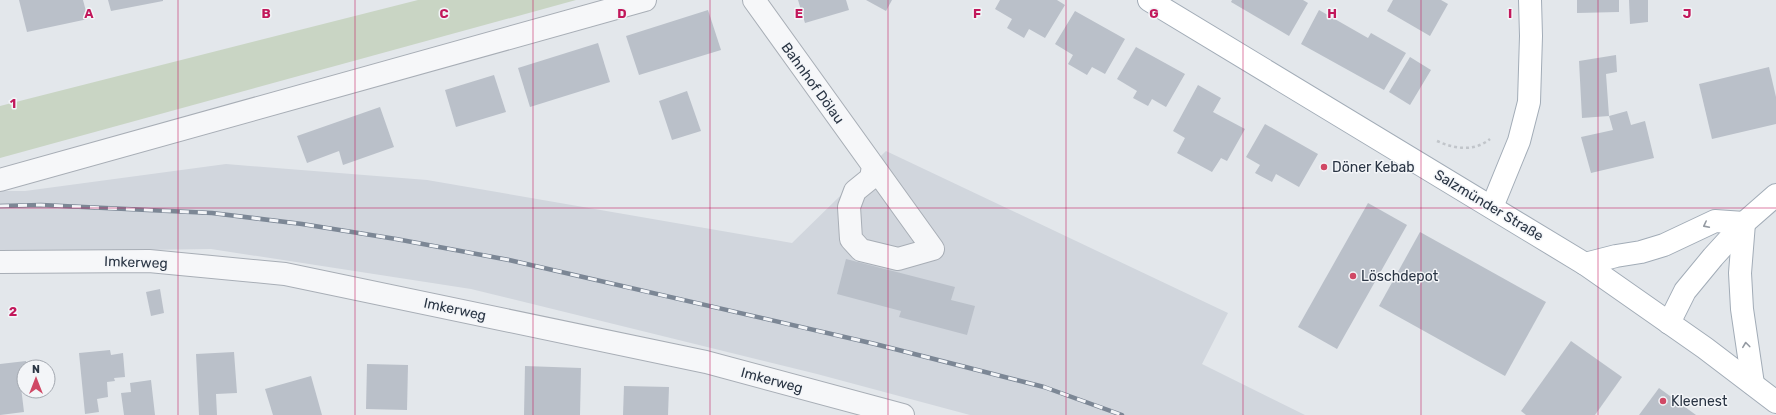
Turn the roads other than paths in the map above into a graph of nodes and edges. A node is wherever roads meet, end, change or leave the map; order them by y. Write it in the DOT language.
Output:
graph roads {
  1 [pos="645,0"];
  2 [pos="754,0"];
  3 [pos="1149,0"];
  4 [pos="1530,0"];
  5 [pos="873,166"];
  6 [pos="0,180"];
  7 [pos="1776,195"];
  8 [pos="1492,207"];
  9 [pos="1744,223"];
  10 [pos="0,262"];
  11 [pos="1585,264"];
  12 [pos="1670,322"];
  13 [pos="1753,384"];
  14 [pos="1776,402"];
  15 [pos="902,415"];
  1 -- 6 [label="street"];
  2 -- 5 [label="street, Bahnhof Dölau"];
  3 -- 8 [label="main road, Salzmünder Straße"];
  4 -- 8 [label="main road"];
  7 -- 9 [label="main road"];
  8 -- 11 [label="main road, Salzmünder Straße"];
  9 -- 11 [label="main road, one-way"];
  9 -- 12 [label="main road"];
  13 -- 9 [label="main road, one-way"];
  10 -- 15 [label="street, Imkerweg"];
  11 -- 12 [label="main road, Salzmünder Straße"];
  12 -- 13 [label="main road, Salzmünder Straße"];
  13 -- 14 [label="main road, Salzmünder Straße"];
}
